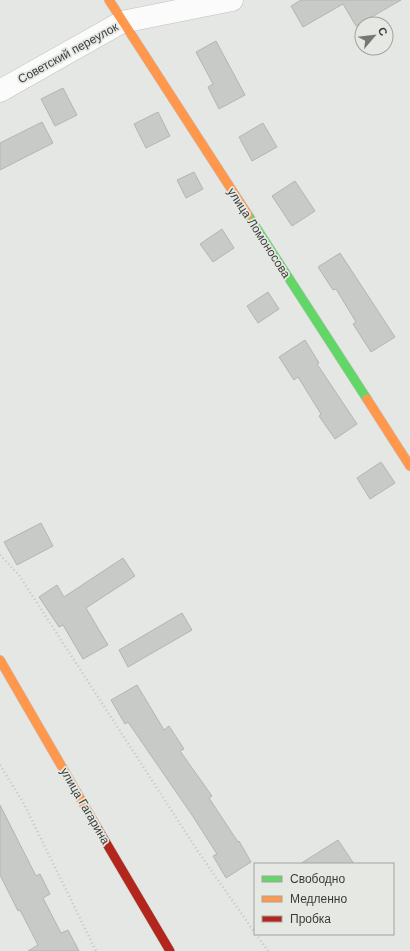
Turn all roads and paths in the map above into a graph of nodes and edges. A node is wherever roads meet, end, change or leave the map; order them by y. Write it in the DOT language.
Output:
graph roads {
  1 [pos="108,0"];
  2 [pos="232,0"];
  3 [pos="122,22"];
  4 [pos="0,91"];
  5 [pos="410,466"];
  6 [pos="0,555"];
  7 [pos="0,660"];
  8 [pos="0,765"];
  9 [pos="254,932"];
  10 [pos="256,935"];
  11 [pos="96,951"];
  12 [pos="170,951"];
  13 [pos="268,951"];
  1 -- 3 [label="street, улица Ломоносова"];
  2 -- 3 [label="street, Советский переулок"];
  3 -- 4 [label="street, Советский переулок"];
  3 -- 5 [label="street, улица Ломоносова"];
  6 -- 9 [label="path"];
  7 -- 12 [label="street, улица Гагарина"];
  8 -- 11 [label="path"];
  10 -- 13 [label="path"];
}
